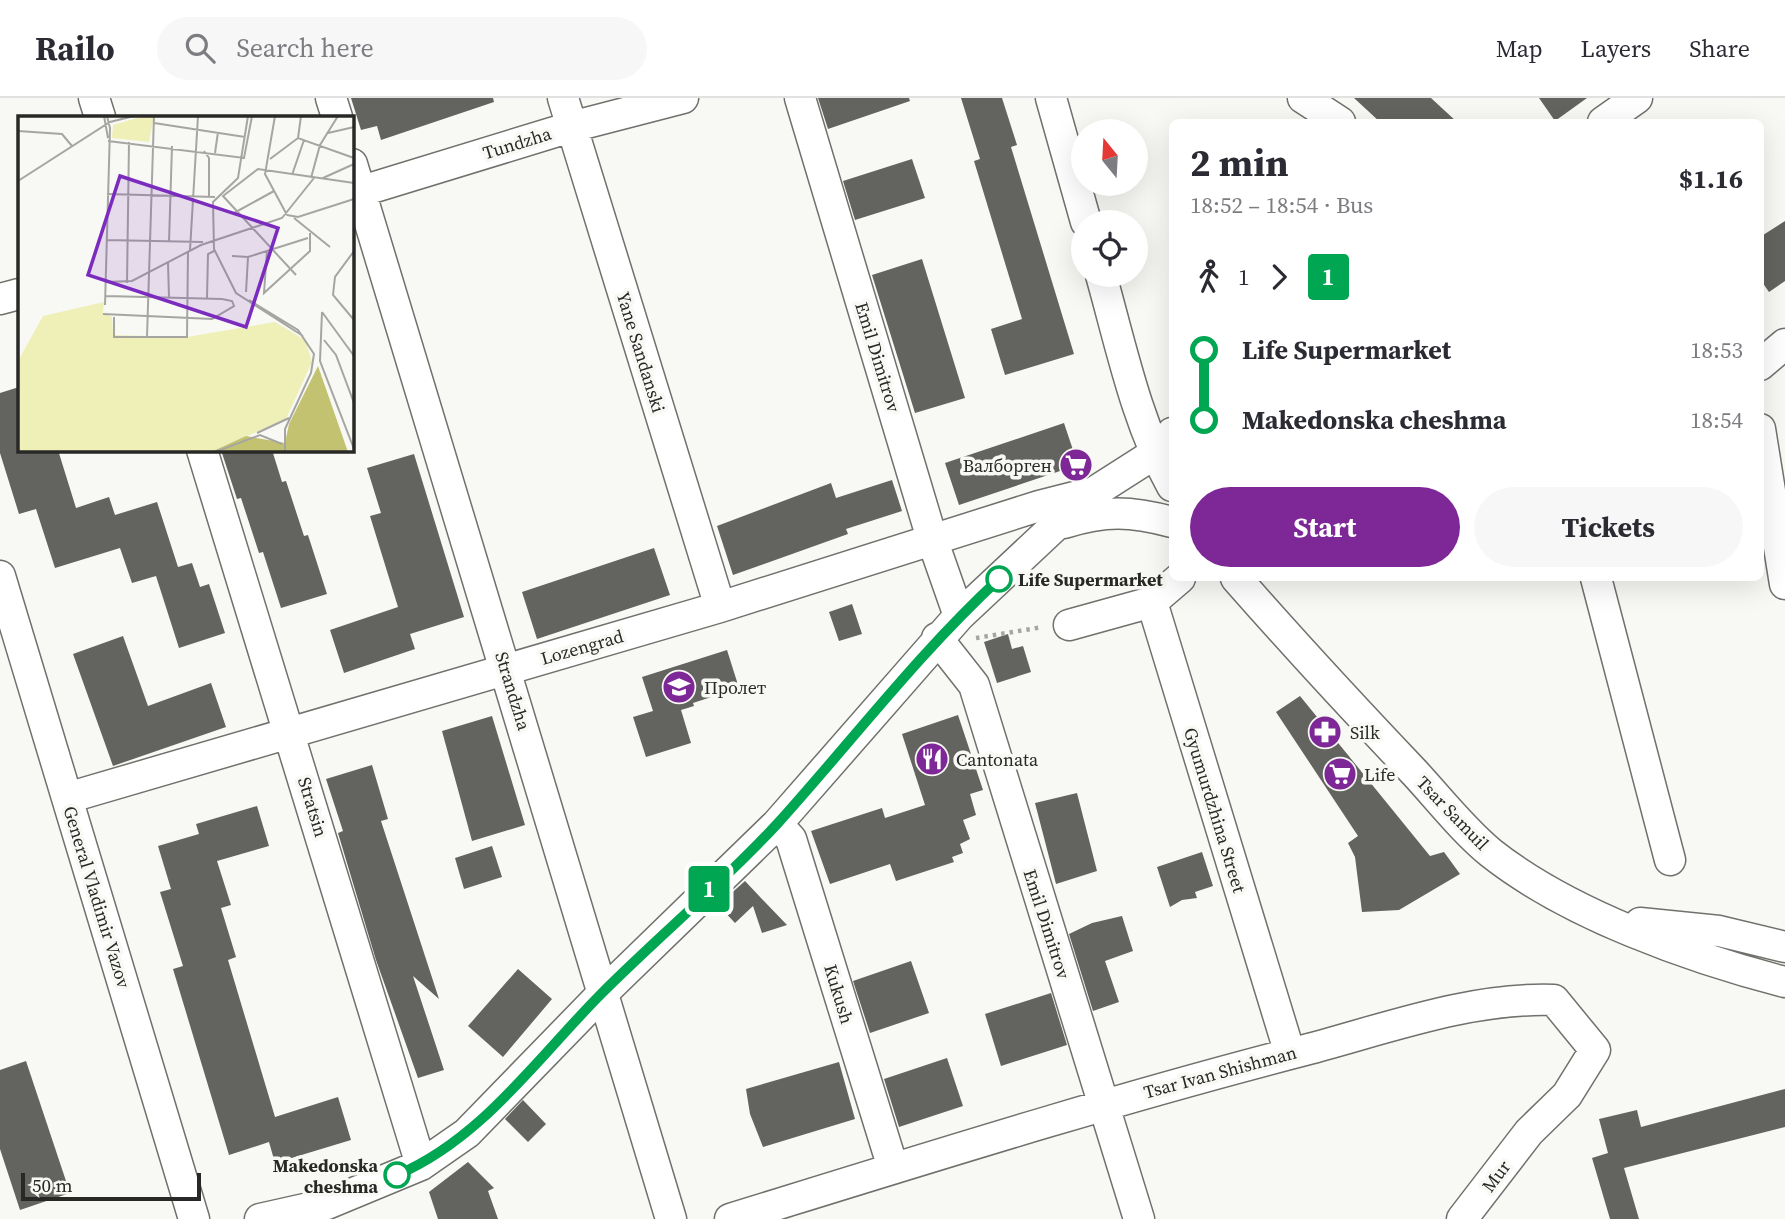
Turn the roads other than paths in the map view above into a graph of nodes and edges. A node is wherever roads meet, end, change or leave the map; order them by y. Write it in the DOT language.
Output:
graph roads {
  1 [pos="94,98"];
  2 [pos="331,98"];
  3 [pos="563,98"];
  4 [pos="684,98"];
  5 [pos="800,98"];
  6 [pos="1051,98"];
  7 [pos="1303,98"];
  8 [pos="1637,98"];
  9 [pos="100,116"];
  10 [pos="337,116"];
  11 [pos="1335,119"];
  12 [pos="1607,119"];
  13 [pos="571,127"];
  14 [pos="354,183"];
  15 [pos="1083,210"];
  16 [pos="1106,287"];
  17 [pos="18,294"];
  18 [pos="0,299"];
  19 [pos="1166,446"];
  20 [pos="203,452"];
  21 [pos="1764,454"];
  22 [pos="1169,466"];
  23 [pos="1096,491"];
  24 [pos="1169,521"];
  25 [pos="1054,527"];
  26 [pos="932,539"];
  27 [pos="0,576"];
  28 [pos="1177,581"];
  29 [pos="1239,581"];
  30 [pos="1597,581"];
  31 [pos="1785,584"];
  32 [pos="1152,603"];
  33 [pos="720,607"];
  34 [pos="959,616"];
  35 [pos="1069,625"];
  36 [pos="939,641"];
  37 [pos="506,669"];
  38 [pos="290,733"];
  39 [pos="67,799"];
  40 [pos="777,824"];
  41 [pos="1670,860"];
  42 [pos="1612,920"];
  43 [pos="1785,947"];
  44 [pos="1785,982"];
  45 [pos="603,993"];
  46 [pos="1290,1054"];
  47 [pos="1105,1103"];
  48 [pos="1529,1132"];
  49 [pos="421,1165"];
  50 [pos="893,1168"];
  51 [pos="194,1219"];
  52 [pos="260,1219"];
  53 [pos="671,1219"];
  54 [pos="730,1219"];
  55 [pos="1139,1219"];
  56 [pos="1462,1219"];
  1 -- 9 [label="street"];
  2 -- 10 [label="street"];
  3 -- 13 [label="street, Yane Sandanski"];
  4 -- 13 [label="street, Tundzha"];
  5 -- 26 [label="street, Emil Dimitrov"];
  6 -- 15 [label="street"];
  7 -- 11 [label="street"];
  8 -- 12 [label="street"];
  13 -- 14 [label="street, Tundzha"];
  13 -- 33 [label="street, Yane Sandanski"];
  14 -- 37 [label="street, Strandzha"];
  16 -- 19 [label="street"];
  17 -- 18 [label="street"];
  19 -- 22 [label="street"];
  19 -- 23 [label="street"];
  20 -- 38 [label="street, Stratsin"];
  21 -- 31 [label="street"];
  23 -- 25 [label="street"];
  23 -- 26 [label="street, Lozengrad"];
  24 -- 25 [label="street"];
  25 -- 34 [label="street"];
  26 -- 33 [label="street, Lozengrad"];
  26 -- 34 [label="street, Emil Dimitrov"];
  27 -- 39 [label="street, General Vladimir Vazov"];
  28 -- 32 [label="street"];
  29 -- 42 [label="street, Tsar Samuil"];
  30 -- 41 [label="street"];
  32 -- 35 [label="street"];
  32 -- 46 [label="street, Gyumurdzhina Street"];
  33 -- 37 [label="street, Lozengrad"];
  34 -- 36 [label="street"];
  36 -- 40 [label="street"];
  36 -- 47 [label="street, Emil Dimitrov"];
  37 -- 38 [label="street, Lozengrad"];
  37 -- 45 [label="street, Strandzha"];
  38 -- 39 [label="street, Lozengrad"];
  38 -- 49 [label="street, Stratsin"];
  39 -- 51 [label="street, General Vladimir Vazov"];
  40 -- 45 [label="street"];
  40 -- 50 [label="street, Kukush"];
  42 -- 43 [label="street, Tsar Samuil"];
  42 -- 44 [label="street, Tsar Samuil"];
  45 -- 49 [label="street"];
  45 -- 53 [label="street, Strandzha"];
  46 -- 47 [label="street, Tsar Ivan Shishman"];
  46 -- 48 [label="street, Tsar Ivan Shishman"];
  47 -- 50 [label="street, Tsar Ivan Shishman"];
  47 -- 55 [label="street, Emil Dimitrov"];
  48 -- 56 [label="street, Mur"];
  49 -- 52 [label="street"];
  50 -- 54 [label="street, Tsar Ivan Shishman"];
}
